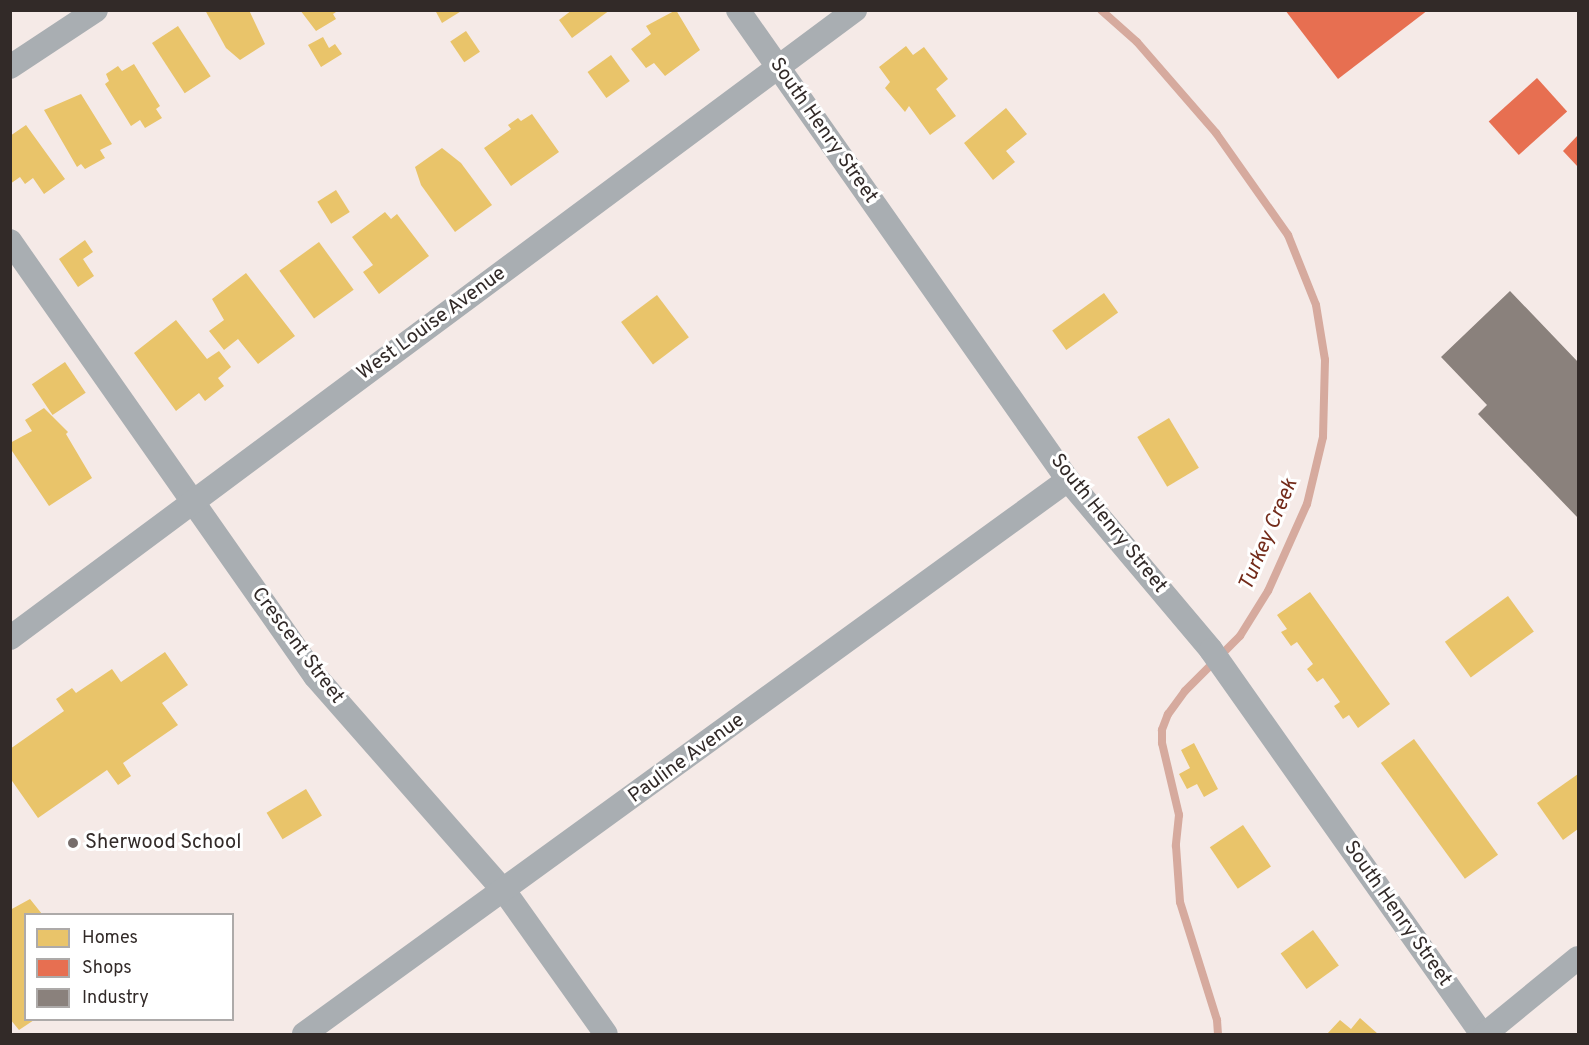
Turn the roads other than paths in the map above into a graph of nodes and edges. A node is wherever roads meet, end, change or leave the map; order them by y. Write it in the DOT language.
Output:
graph roads {
  1 [pos="96,10"];
  2 [pos="738,10"];
  3 [pos="855,10"];
  4 [pos="10,67"];
  5 [pos="780,68"];
  6 [pos="10,241"];
  7 [pos="1068,480"];
  8 [pos="194,500"];
  9 [pos="10,638"];
  10 [pos="505,892"];
  11 [pos="1578,958"];
  12 [pos="304,1035"];
  13 [pos="606,1035"];
  14 [pos="1484,1035"];
  1 -- 4 [label="street"];
  2 -- 5 [label="street, South Henry Street"];
  3 -- 5 [label="street, West Louise Avenue"];
  5 -- 7 [label="street, South Henry Street"];
  5 -- 8 [label="street, West Louise Avenue"];
  6 -- 8 [label="street, Crescent Street"];
  7 -- 10 [label="street, Pauline Avenue"];
  7 -- 14 [label="street, South Henry Street"];
  8 -- 9 [label="street, West Louise Avenue"];
  8 -- 10 [label="street, Crescent Street"];
  10 -- 12 [label="street, Pauline Avenue"];
  10 -- 13 [label="street, Crescent Street"];
  11 -- 14 [label="street"];
}
